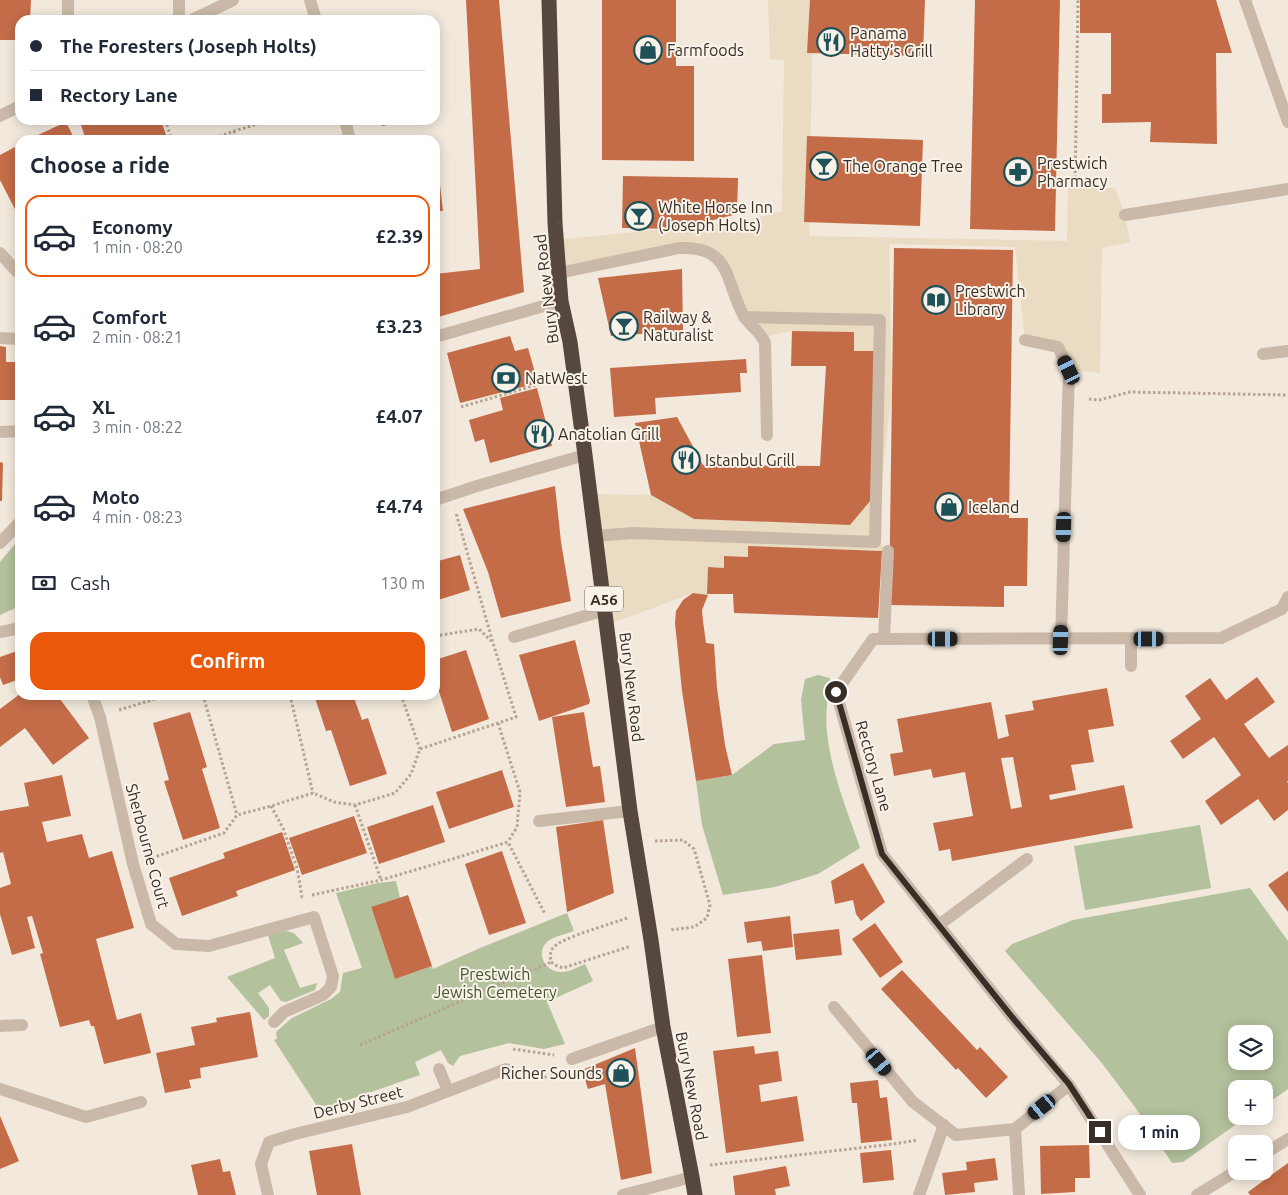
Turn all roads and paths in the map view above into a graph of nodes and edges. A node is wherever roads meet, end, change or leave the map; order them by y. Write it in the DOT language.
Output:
graph roads {
  1 [pos="68,0"];
  2 [pos="179,0"];
  3 [pos="233,0"];
  4 [pos="310,0"];
  5 [pos="549,0"];
  6 [pos="1078,0"];
  7 [pos="1245,0"];
  8 [pos="68,15"];
  9 [pos="179,15"];
  10 [pos="202,15"];
  11 [pos="314,15"];
  12 [pos="15,108"];
  13 [pos="0,116"];
  14 [pos="1288,122"];
  15 [pos="254,125"];
  16 [pos="234,131"];
  17 [pos="223,135"];
  18 [pos="235,135"];
  19 [pos="1075,188"];
  20 [pos="1288,189"];
  21 [pos="1124,215"];
  22 [pos="0,253"];
  23 [pos="15,270"];
  24 [pos="559,273"];
  25 [pos="561,301"];
  26 [pos="744,318"];
  27 [pos="440,336"];
  28 [pos="0,338"];
  29 [pos="15,339"];
  30 [pos="1025,340"];
  31 [pos="1288,351"];
  32 [pos="1263,354"];
  33 [pos="573,374"];
  34 [pos="1288,395"];
  35 [pos="1068,396"];
  36 [pos="461,407"];
  37 [pos="15,431"];
  38 [pos="0,432"];
  39 [pos="767,435"];
  40 [pos="585,455"];
  41 [pos="451,495"];
  42 [pos="440,498"];
  43 [pos="15,527"];
  44 [pos="596,536"];
  45 [pos="0,543"];
  46 [pos="888,551"];
  47 [pos="1288,597"];
  48 [pos="605,610"];
  49 [pos="15,629"];
  50 [pos="0,632"];
  51 [pos="440,635"];
  52 [pos="514,637"];
  53 [pos="884,639"];
  54 [pos="1131,639"];
  55 [pos="1061,640"];
  56 [pos="493,643"];
  57 [pos="1131,666"];
  58 [pos="94,700"];
  59 [pos="153,700"];
  60 [pos="204,700"];
  61 [pos="291,700"];
  62 [pos="403,700"];
  63 [pos="100,717"];
  64 [pos="498,723"];
  65 [pos="420,749"];
  66 [pos="312,793"];
  67 [pos="354,805"];
  68 [pos="271,806"];
  69 [pos="630,811"];
  70 [pos="238,815"];
  71 [pos="539,821"];
  72 [pos="635,841"];
  73 [pos="508,842"];
  74 [pos="1027,859"];
  75 [pos="133,864"];
  76 [pos="381,880"];
  77 [pos="646,912"];
  78 [pos="545,914"];
  79 [pos="939,925"];
  80 [pos="650,936"];
  81 [pos="551,962"];
  82 [pos="834,1008"];
  83 [pos="274,1022"];
  84 [pos="22,1025"];
  85 [pos="0,1026"];
  86 [pos="663,1027"];
  87 [pos="360,1045"];
  88 [pos="555,1055"];
  89 [pos="572,1059"];
  90 [pos="439,1069"];
  91 [pos="506,1069"];
  92 [pos="1069,1084"];
  93 [pos="0,1089"];
  94 [pos="448,1091"];
  95 [pos="141,1102"];
  96 [pos="1014,1129"];
  97 [pos="942,1130"];
  98 [pos="1288,1139"];
  99 [pos="1273,1148"];
  100 [pos="691,1172"];
  101 [pos="1228,1176"];
  102 [pos="268,1195"];
  103 [pos="623,1195"];
  104 [pos="695,1195"];
  105 [pos="920,1195"];
  106 [pos="1019,1195"];
  107 [pos="1140,1195"];
  108 [pos="1198,1195"];
  1 -- 8 [label="street"];
  2 -- 9 [label="street"];
  3 -- 10 [label="street"];
  4 -- 11 [label="street"];
  5 -- 24 [label="highway, Bury New Road / A56"];
  6 -- 19 [label="path"];
  7 -- 14 [label="street"];
  12 -- 13 [label="street"];
  15 -- 16 [label="path"];
  16 -- 17 [label="path"];
  16 -- 18 [label="path"];
  20 -- 21 [label="street"];
  22 -- 23 [label="street"];
  24 -- 25 [label="highway, Bury New Road / A56"];
  24 -- 26 [label="street"];
  25 -- 27 [label="street"];
  25 -- 33 [label="highway, Bury New Road / A56"];
  26 -- 39 [label="street"];
  26 -- 44 [label="street"];
  28 -- 29 [label="street"];
  30 -- 35 [label="street"];
  31 -- 32 [label="street"];
  33 -- 36 [label="path"];
  33 -- 40 [label="highway, Bury New Road / A56"];
  34 -- 35 [label="path"];
  35 -- 55 [label="street"];
  37 -- 38 [label="street"];
  40 -- 41 [label="street"];
  40 -- 44 [label="highway, Bury New Road / A56"];
  41 -- 42 [label="street"];
  41 -- 56 [label="path"];
  43 -- 45 [label="street"];
  44 -- 48 [label="highway, Bury New Road / A56"];
  46 -- 53 [label="street"];
  47 -- 54 [label="street"];
  48 -- 52 [label="street"];
  48 -- 69 [label="highway, Bury New Road / A56"];
  49 -- 50 [label="street"];
  51 -- 56 [label="path"];
  53 -- 55 [label="street"];
  53 -- 79 [label="street, Rectory Lane"];
  54 -- 55 [label="street"];
  54 -- 57 [label="street"];
  56 -- 64 [label="path"];
  58 -- 63 [label="street, Sherbourne Court"];
  59 -- 63 [label="path"];
  60 -- 70 [label="path"];
  61 -- 66 [label="path"];
  62 -- 65 [label="path"];
  63 -- 75 [label="street, Sherbourne Court"];
  64 -- 65 [label="path"];
  64 -- 73 [label="path"];
  65 -- 67 [label="path"];
  66 -- 67 [label="path"];
  66 -- 68 [label="path"];
  67 -- 76 [label="path"];
  68 -- 70 [label="path"];
  68 -- 76 [label="path"];
  69 -- 71 [label="street"];
  69 -- 72 [label="highway, Bury New Road / A56"];
  70 -- 75 [label="path"];
  72 -- 77 [label="highway, Bury New Road / A56"];
  72 -- 80 [label="path"];
  73 -- 76 [label="path"];
  73 -- 78 [label="path"];
  74 -- 79 [label="street"];
  75 -- 83 [label="street, Sherbourne Court"];
  77 -- 80 [label="highway, Bury New Road / A56"];
  77 -- 81 [label="path"];
  79 -- 92 [label="street, Rectory Lane"];
  80 -- 81 [label="path"];
  80 -- 86 [label="highway, Bury New Road / A56"];
  81 -- 87 [label="path"];
  82 -- 97 [label="street"];
  84 -- 85 [label="street"];
  86 -- 89 [label="street"];
  86 -- 100 [label="highway, Bury New Road / A56"];
  88 -- 91 [label="path"];
  90 -- 94 [label="street"];
  91 -- 94 [label="street, Derby Street"];
  92 -- 96 [label="street"];
  92 -- 107 [label="street, Rectory Lane"];
  93 -- 95 [label="street"];
  94 -- 102 [label="street, Derby Street"];
  96 -- 97 [label="street"];
  96 -- 106 [label="street"];
  97 -- 100 [label="path"];
  97 -- 105 [label="street"];
  98 -- 99 [label="street"];
  100 -- 103 [label="street"];
  100 -- 104 [label="highway, Bury New Road / A56"];
  101 -- 108 [label="street"];
}
